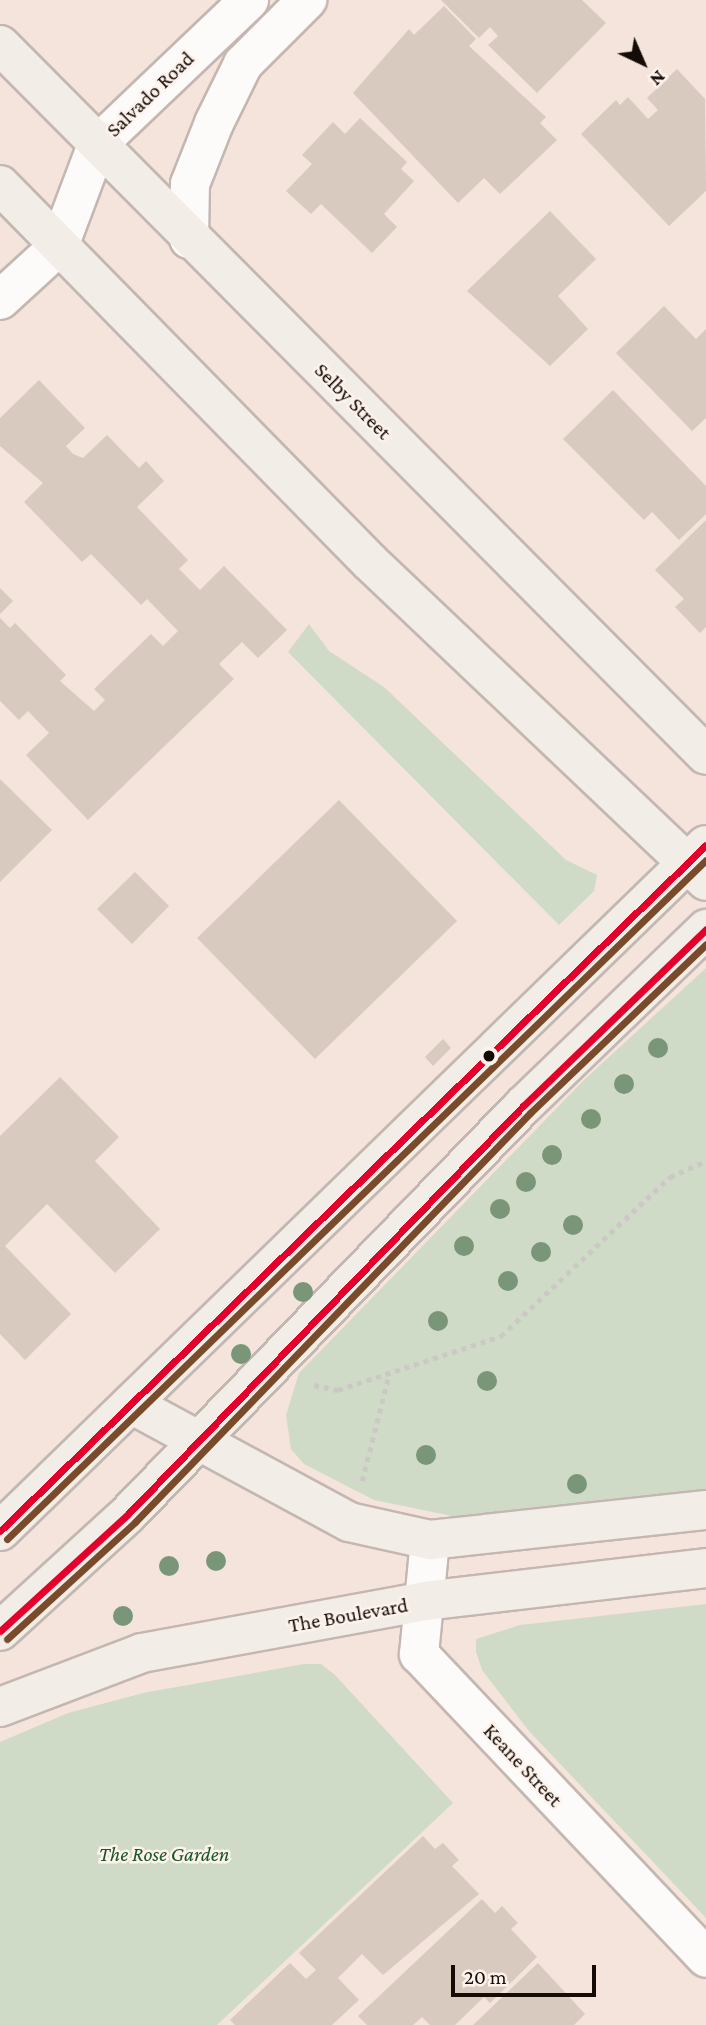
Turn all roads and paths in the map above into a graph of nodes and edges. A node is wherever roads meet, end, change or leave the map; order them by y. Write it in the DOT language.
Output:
graph roads {
  1 [pos="249,0"];
  2 [pos="307,0"];
  3 [pos="0,46"];
  4 [pos="97,145"];
  5 [pos="0,185"];
  6 [pos="189,239"];
  7 [pos="60,246"];
  8 [pos="0,300"];
  9 [pos="706,755"];
  10 [pos="700,863"];
  11 [pos="706,929"];
  12 [pos="706,1161"];
  13 [pos="390,1373"];
  14 [pos="304,1377"];
  15 [pos="131,1404"];
  16 [pos="202,1441"];
  17 [pos="360,1489"];
  18 [pos="706,1510"];
  19 [pos="0,1531"];
  20 [pos="430,1541"];
  21 [pos="706,1568"];
  22 [pos="425,1601"];
  23 [pos="0,1631"];
  24 [pos="0,1707"];
  25 [pos="706,1958"];
  1 -- 4 [label="street, Salvado Road"];
  2 -- 6 [label="street"];
  3 -- 4 [label="main road, Selby Street"];
  4 -- 6 [label="main road, Selby Street"];
  4 -- 7 [label="street, Salvado Road"];
  5 -- 7 [label="main road"];
  6 -- 9 [label="main road, Selby Street"];
  7 -- 8 [label="street, Salvado Road"];
  7 -- 10 [label="main road"];
  10 -- 15 [label="main road"];
  11 -- 16 [label="main road"];
  12 -- 13 [label="path"];
  13 -- 14 [label="path"];
  13 -- 17 [label="path"];
  15 -- 16 [label="main road"];
  15 -- 19 [label="main road"];
  16 -- 20 [label="main road"];
  16 -- 23 [label="main road"];
  18 -- 20 [label="main road"];
  20 -- 22 [label="street, Keane Street"];
  21 -- 22 [label="main road, The Boulevard"];
  22 -- 24 [label="main road, The Boulevard"];
  22 -- 25 [label="street, Keane Street"];
}
